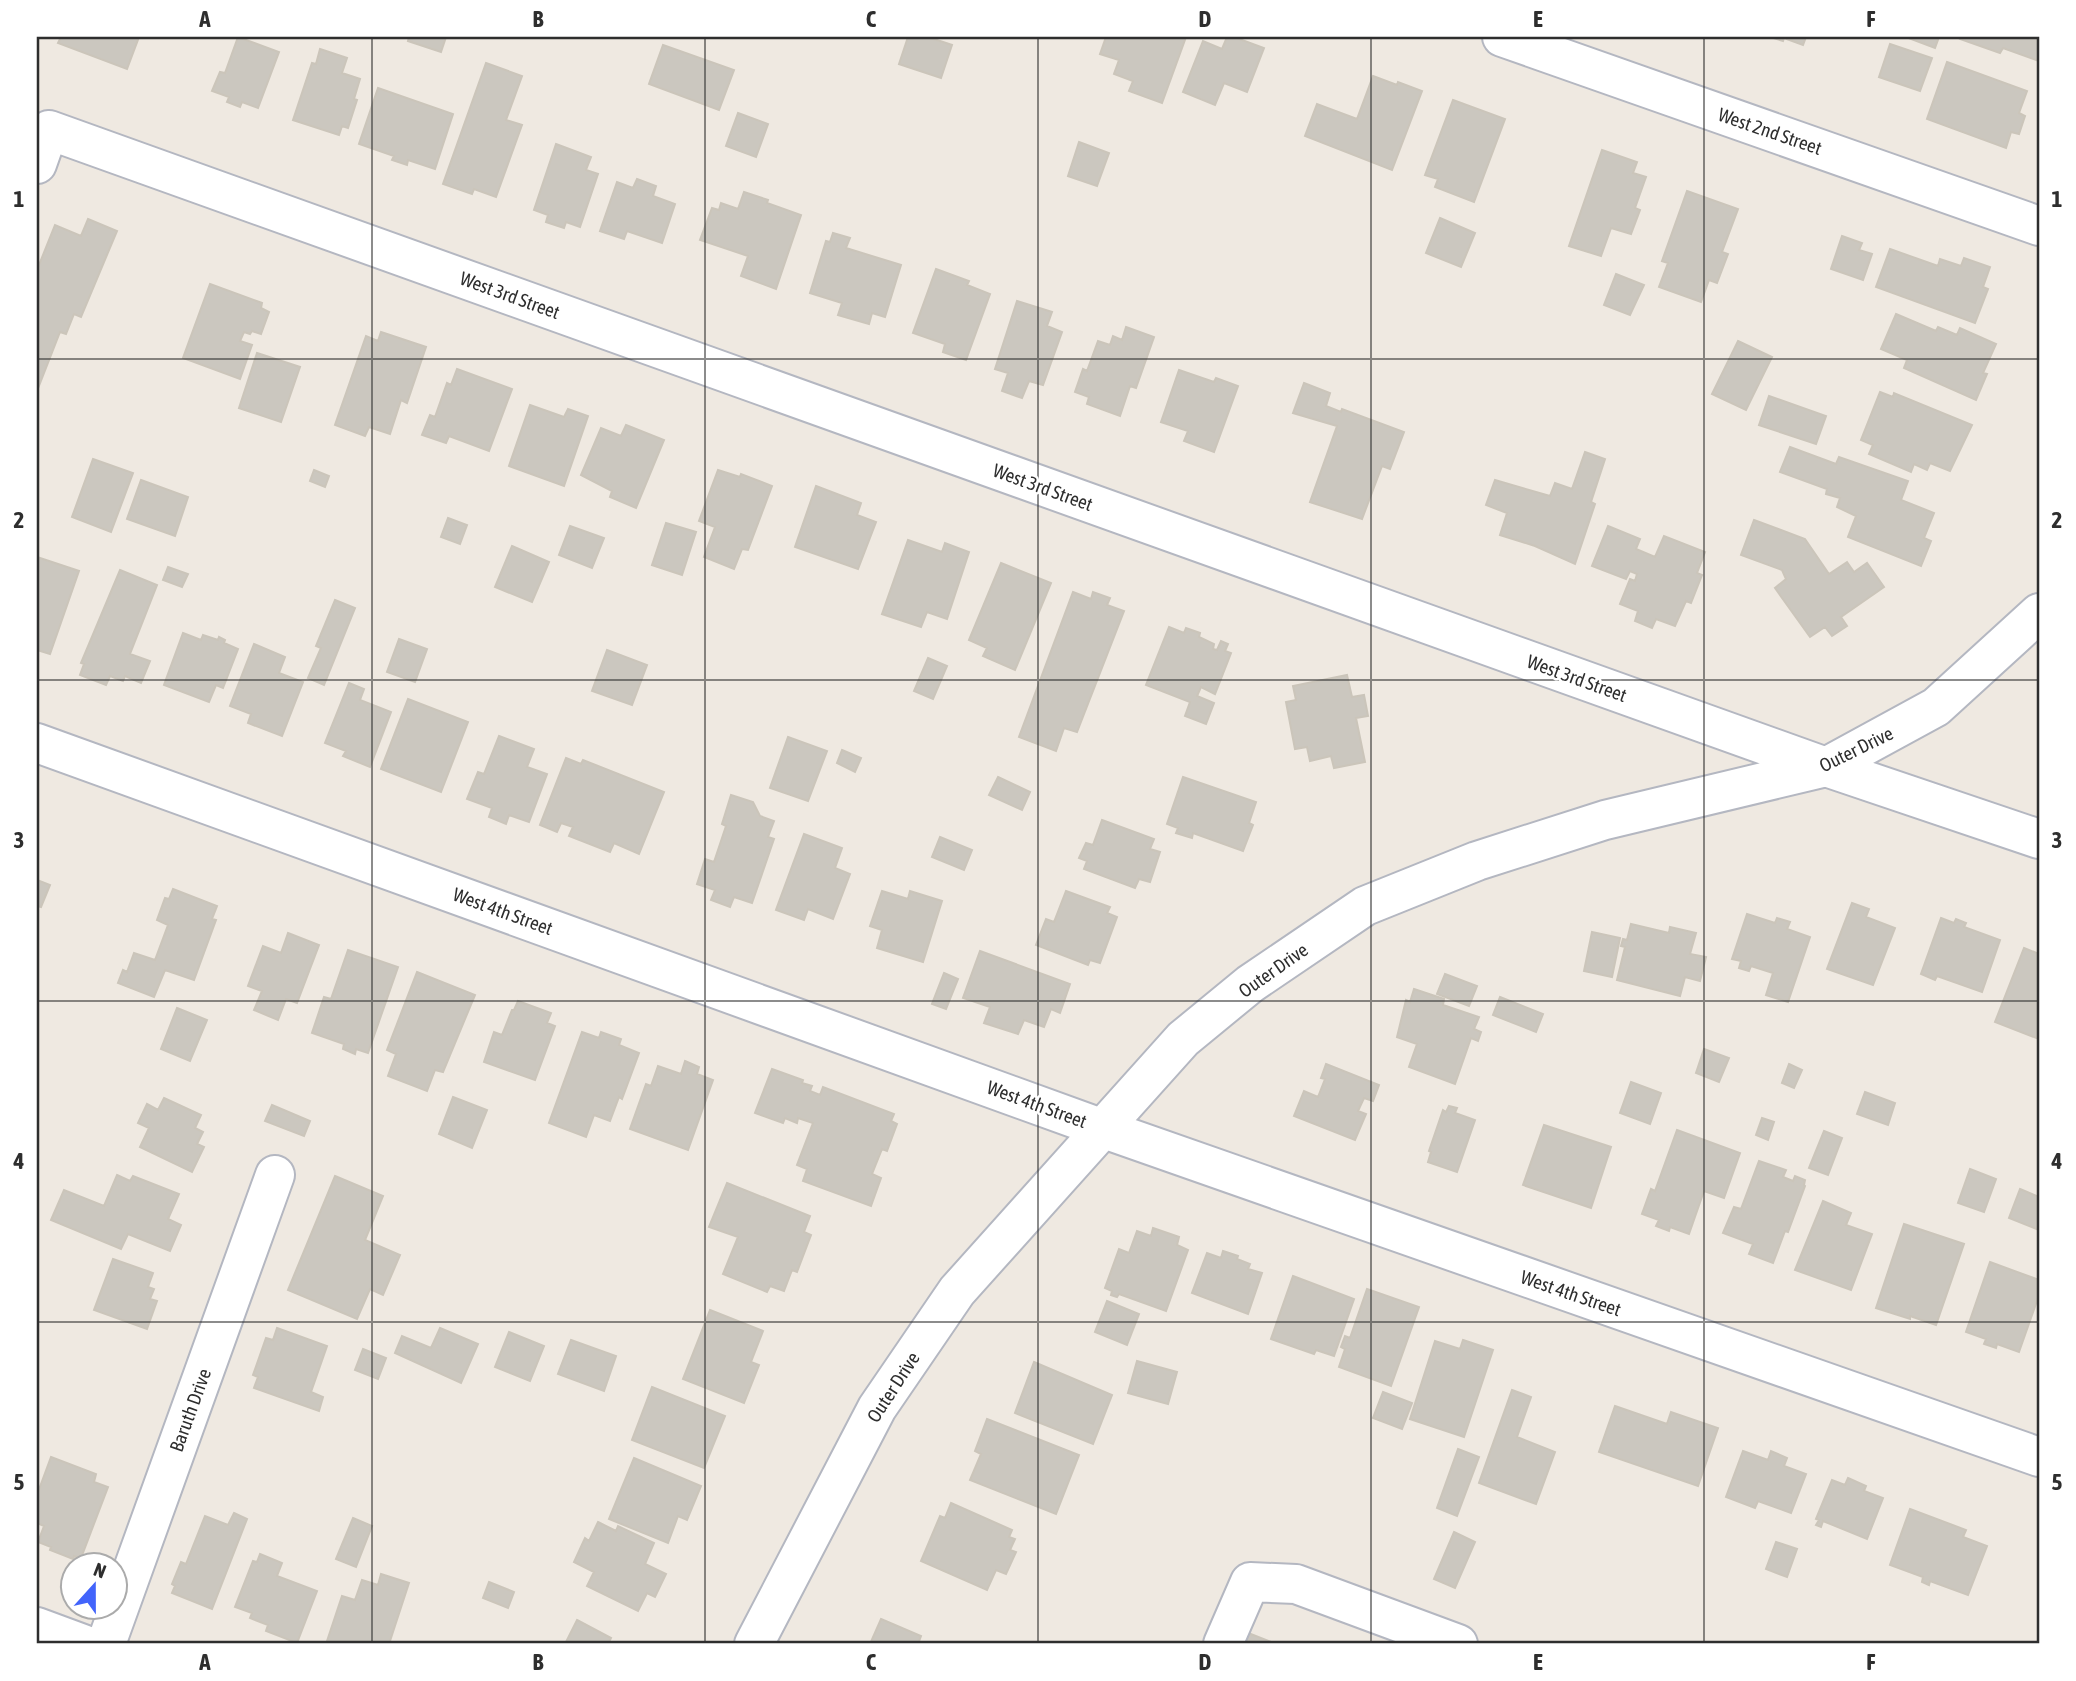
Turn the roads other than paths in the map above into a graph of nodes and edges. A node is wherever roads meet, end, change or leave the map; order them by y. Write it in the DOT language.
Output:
graph roads {
  1 [pos="1502,37"];
  2 [pos="43,147"];
  3 [pos="2039,226"];
  4 [pos="2039,613"];
  5 [pos="37,743"];
  6 [pos="1826,767"];
  7 [pos="2039,839"];
  8 [pos="1101,1128"];
  9 [pos="275,1175"];
  10 [pos="2039,1457"];
  11 [pos="37,1627"];
  12 [pos="83,1644"];
  13 [pos="106,1644"];
  14 [pos="754,1644"];
  15 [pos="1223,1644"];
  16 [pos="1458,1644"];
  1 -- 3 [label="street, West 2nd Street"];
  2 -- 6 [label="street, West 3rd Street"];
  4 -- 6 [label="street, Outer Drive"];
  5 -- 8 [label="street, West 4th Street"];
  6 -- 7 [label="street, West 3rd Street"];
  6 -- 8 [label="street, Outer Drive"];
  8 -- 10 [label="street, West 4th Street"];
  8 -- 14 [label="street, Outer Drive"];
  9 -- 13 [label="street, Baruth Drive"];
  11 -- 12 [label="street"];
  15 -- 16 [label="street"];
}
